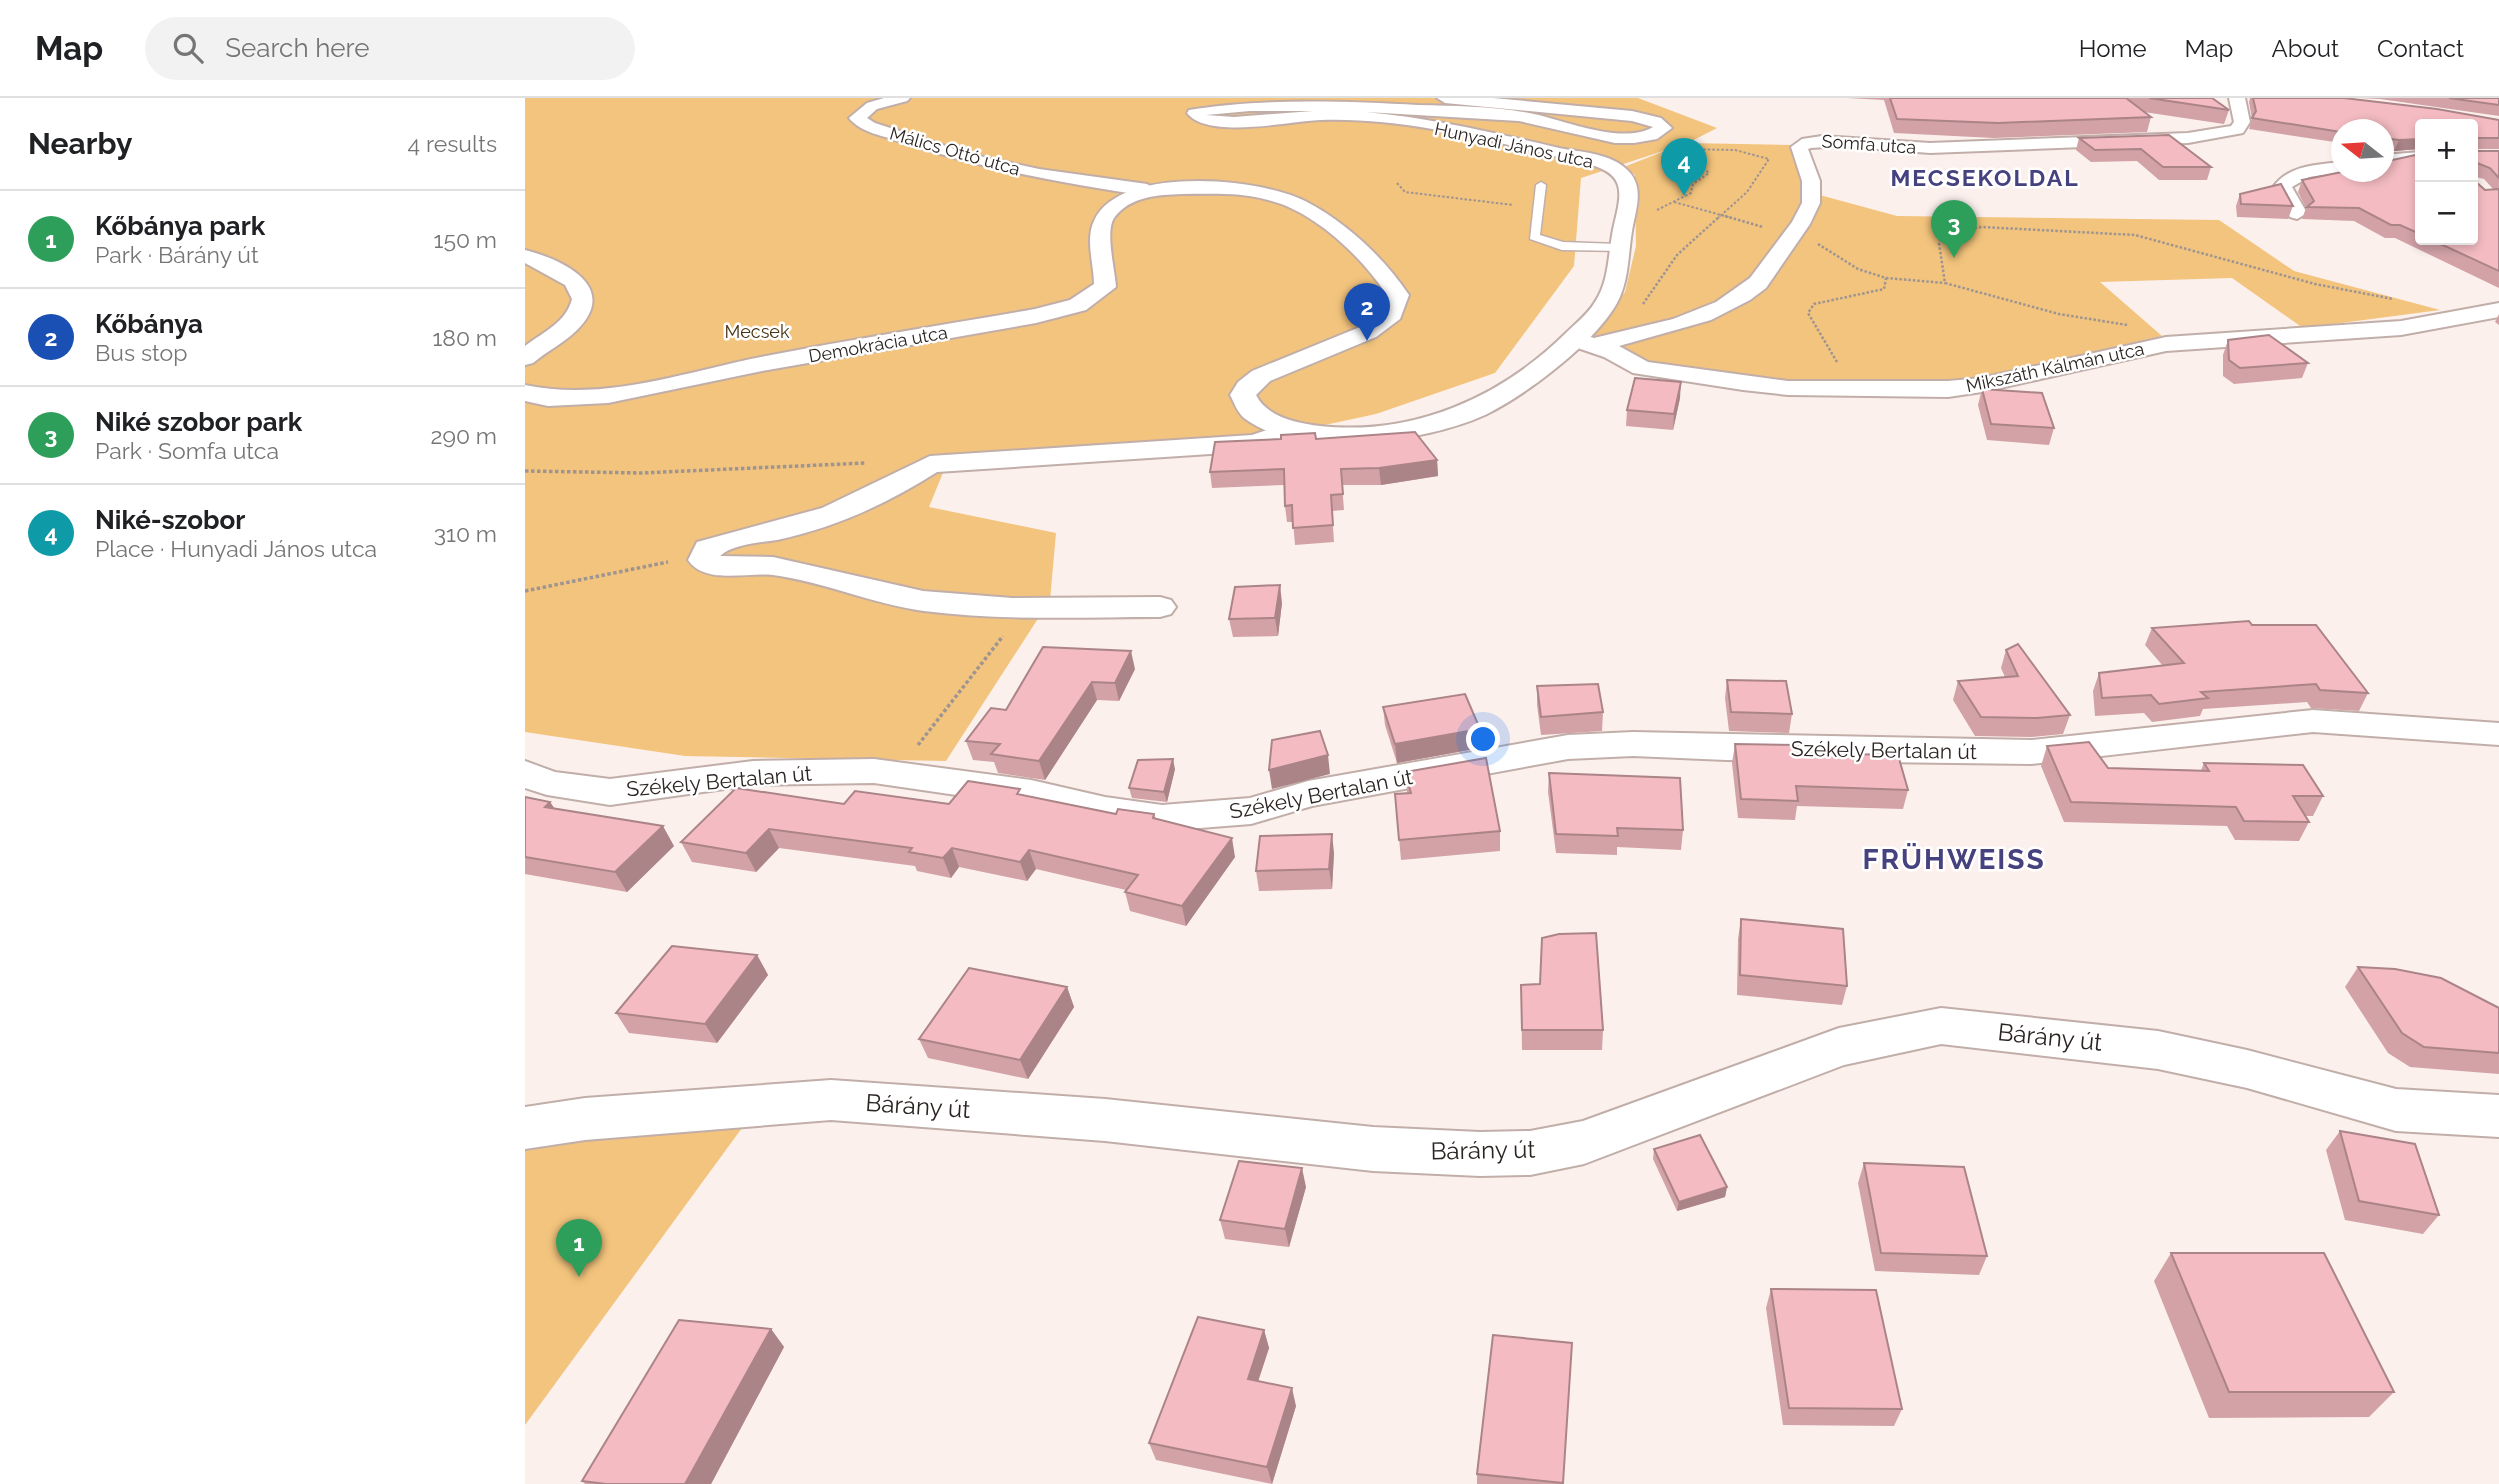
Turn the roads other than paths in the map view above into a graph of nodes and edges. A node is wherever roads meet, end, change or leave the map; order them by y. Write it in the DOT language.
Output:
graph roads {
  1 [pos="902,98"];
  2 [pos="1445,98"];
  3 [pos="2237,98"];
  4 [pos="2394,155"];
  5 [pos="2412,157"];
  6 [pos="2394,159"];
  7 [pos="2331,168"];
  8 [pos="1541,185"];
  9 [pos="1147,190"];
  10 [pos="2297,213"];
  11 [pos="1618,248"];
  12 [pos="525,256"];
  13 [pos="2499,310"];
  14 [pos="1584,342"];
  15 [pos="525,358"];
  16 [pos="525,393"];
  17 [pos="1290,430"];
  18 [pos="1160,607"];
  19 [pos="2499,734"];
  20 [pos="525,773"];
  21 [pos="2499,1116"];
  22 [pos="525,1128"];
  1 -- 9 [label="street, Málics Ottó utca"];
  2 -- 11 [label="street, Hunyadi János utca"];
  3 -- 14 [label="street, Somfa utca"];
  4 -- 5 [label="street"];
  5 -- 6 [label="street"];
  7 -- 10 [label="street"];
  8 -- 11 [label="lane"];
  9 -- 16 [label="street, Demokrácia utca"];
  9 -- 17 [label="street, Hunyadi János utca"];
  11 -- 14 [label="street, Hunyadi János utca"];
  12 -- 15 [label="street"];
  13 -- 14 [label="street, Mikszáth Kálmán utca"];
  14 -- 17 [label="street, Hunyadi János utca"];
  17 -- 18 [label="street"];
  19 -- 20 [label="street, Székely Bertalan út"];
  21 -- 22 [label="street, Bárány út"];
}
